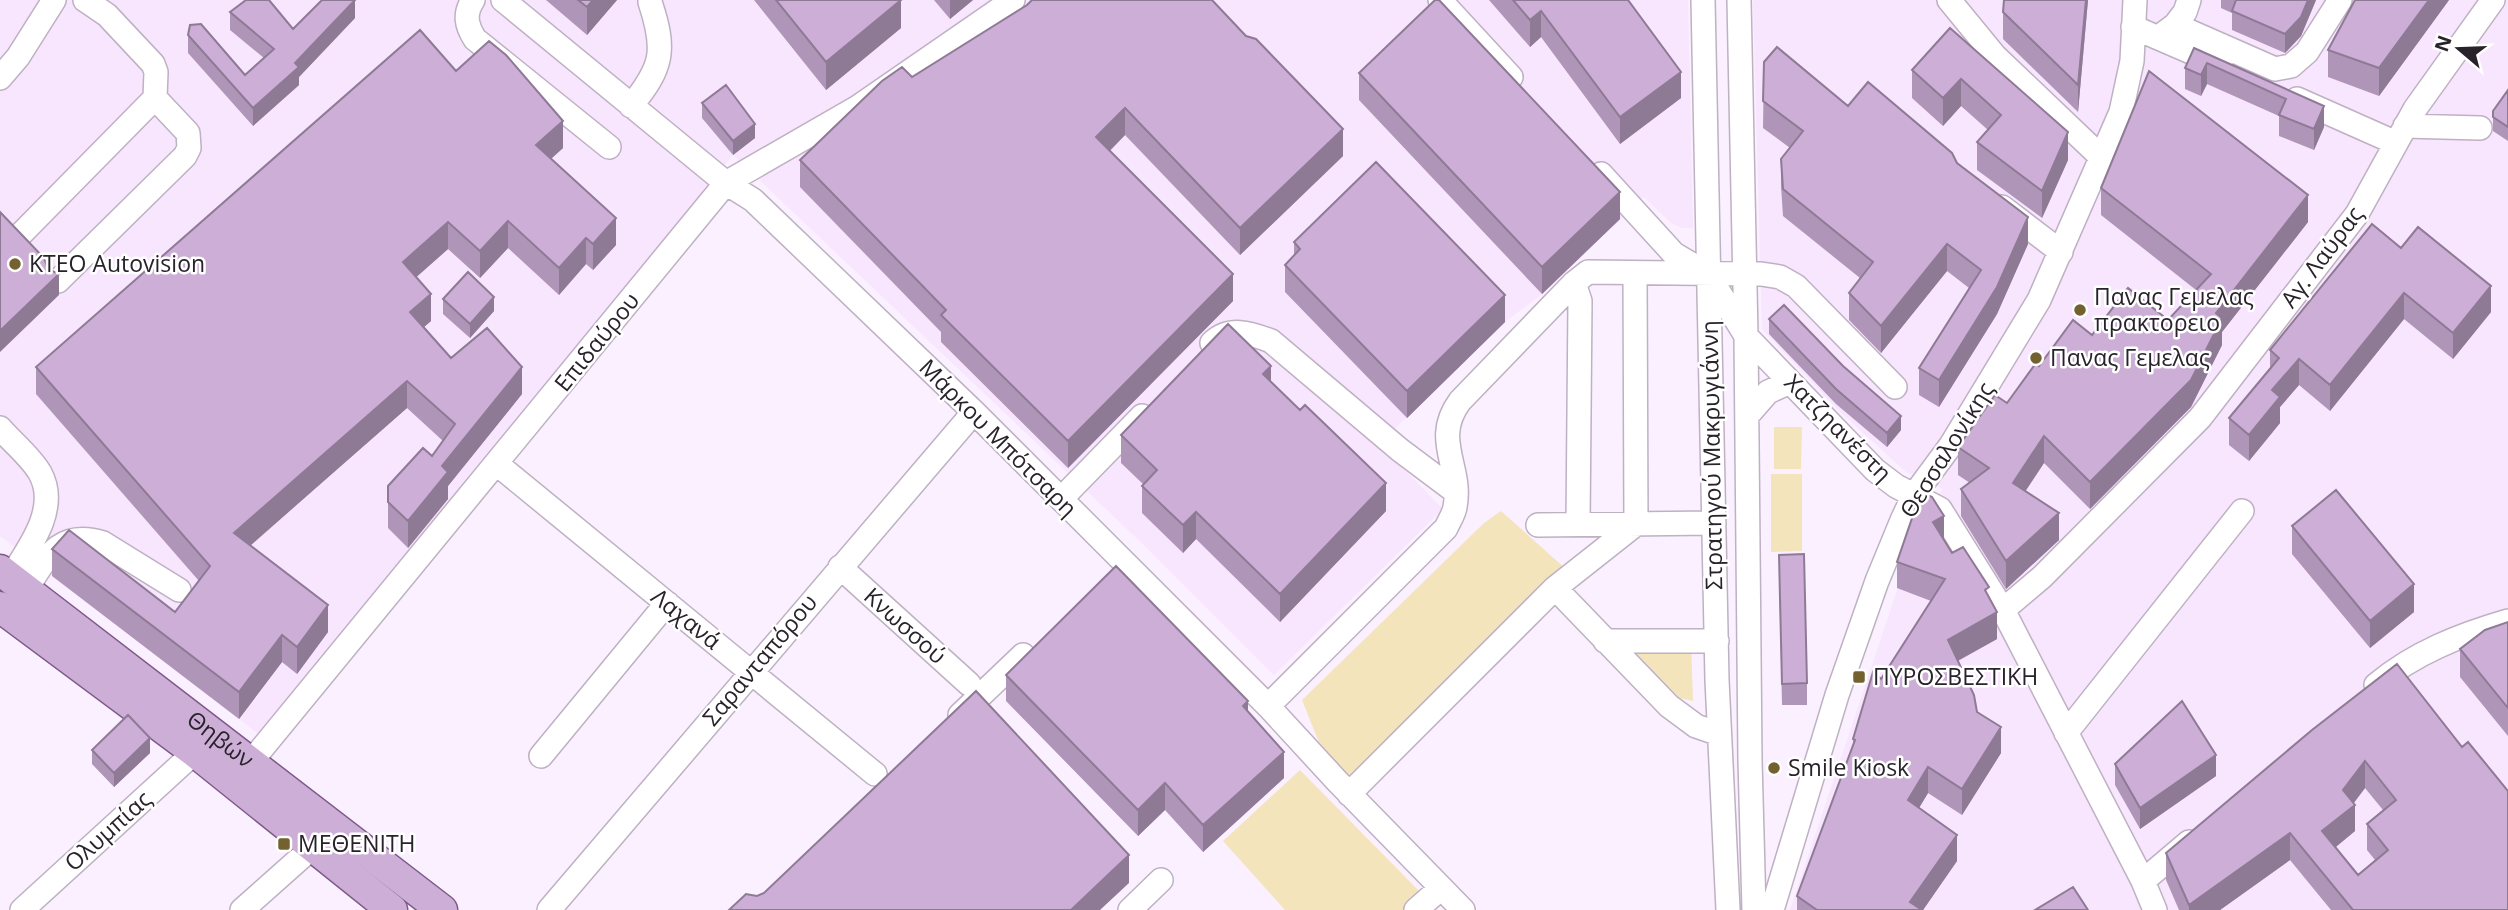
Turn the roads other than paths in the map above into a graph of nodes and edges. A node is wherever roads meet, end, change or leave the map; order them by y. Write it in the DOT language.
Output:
graph roads {
  1 [pos="54,0"];
  2 [pos="85,0"];
  3 [pos="473,0"];
  4 [pos="503,0"];
  5 [pos="1013,0"];
  6 [pos="1440,0"];
  7 [pos="1703,0"];
  8 [pos="1739,0"];
  9 [pos="1949,0"];
  10 [pos="2135,0"];
  11 [pos="2189,0"];
  12 [pos="2340,0"];
  13 [pos="2493,0"];
  14 [pos="650,2"];
  15 [pos="2133,27"];
  16 [pos="2167,31"];
  17 [pos="0,78"];
  18 [pos="1524,91"];
  19 [pos="155,97"];
  20 [pos="631,106"];
  21 [pos="2480,128"];
  22 [pos="2401,135"];
  23 [pos="609,147"];
  24 [pos="2101,158"];
  25 [pos="1590,162"];
  26 [pos="726,183"];
  27 [pos="1987,195"];
  28 [pos="22,234"];
  29 [pos="2061,252"];
  30 [pos="1635,273"];
  31 [pos="1708,274"];
  32 [pos="1745,274"];
  33 [pos="58,281"];
  34 [pos="1574,283"];
  35 [pos="1746,336"];
  36 [pos="1201,354"];
  37 [pos="1790,382"];
  38 [pos="1895,387"];
  39 [pos="1154,402"];
  40 [pos="974,412"];
  41 [pos="1747,416"];
  42 [pos="0,428"];
  43 [pos="498,464"];
  44 [pos="1456,492"];
  45 [pos="1914,495"];
  46 [pos="1061,499"];
  47 [pos="2242,511"];
  48 [pos="1714,523"];
  49 [pos="1578,524"];
  50 [pos="1636,524"];
  51 [pos="1538,525"];
  52 [pos="840,567"];
  53 [pos="12,579"];
  54 [pos="1555,588"];
  55 [pos="179,590"];
  56 [pos="667,603"];
  57 [pos="0,607"];
  58 [pos="2003,610"];
  59 [pos="2508,621"];
  60 [pos="1717,640"];
  61 [pos="1605,641"];
  62 [pos="1023,655"];
  63 [pos="751,672"];
  64 [pos="969,684"];
  65 [pos="2359,699"];
  66 [pos="1268,706"];
  67 [pos="943,731"];
  68 [pos="2066,733"];
  69 [pos="1719,734"];
  70 [pos="195,752"];
  71 [pos="541,756"];
  72 [pos="250,763"];
  73 [pos="1349,794"];
  74 [pos="874,797"];
  75 [pos="2205,829"];
  76 [pos="314,846"];
  77 [pos="1161,880"];
  78 [pos="2143,881"];
  79 [pos="1441,888"];
  80 [pos="25,909"];
  81 [pos="242,910"];
  82 [pos="392,910"];
  83 [pos="442,910"];
  84 [pos="548,910"];
  85 [pos="1130,910"];
  86 [pos="1416,910"];
  87 [pos="1463,910"];
  88 [pos="1728,910"];
  89 [pos="1754,910"];
  90 [pos="1772,910"];
  91 [pos="2155,910"];
  1 -- 17 [label="street"];
  2 -- 19 [label="street"];
  3 -- 23 [label="street"];
  4 -- 20 [label="street, Μάρκου Μπότσαρη"];
  5 -- 26 [label="street, Επιδαύρου"];
  6 -- 18 [label="street"];
  7 -- 31 [label="street, Στρατηγού Μακρυγιάννη"];
  8 -- 32 [label="street, Στρατηγού Μακρυγιάννη"];
  9 -- 24 [label="street"];
  10 -- 15 [label="street, Θεσσαλονίκης"];
  11 -- 16 [label="street"];
  12 -- 16 [label="street"];
  13 -- 22 [label="street, Αγ. Λαύρας"];
  14 -- 20 [label="street"];
  15 -- 16 [label="street"];
  15 -- 24 [label="street, Θεσσαλονίκης"];
  16 -- 22 [label="street"];
  19 -- 28 [label="street"];
  19 -- 33 [label="street"];
  20 -- 26 [label="street, Μάρκου Μπότσαρη"];
  21 -- 22 [label="street"];
  22 -- 58 [label="street, Αγ. Λαύρας"];
  24 -- 29 [label="street, Θεσσαλονίκης"];
  25 -- 31 [label="street, Χατζηανέστη"];
  26 -- 40 [label="street, Μάρκου Μπότσαρη"];
  26 -- 43 [label="street, Επιδαύρου"];
  27 -- 29 [label="street"];
  29 -- 45 [label="street, Θεσσαλονίκης"];
  30 -- 31 [label="street"];
  30 -- 34 [label="street"];
  30 -- 50 [label="street"];
  31 -- 32 [label="street"];
  31 -- 35 [label="street, Χατζηανέστη"];
  31 -- 48 [label="street, Στρατηγού Μακρυγιάννη"];
  32 -- 35 [label="street, Στρατηγού Μακρυγιάννη"];
  32 -- 38 [label="street"];
  34 -- 44 [label="street"];
  34 -- 49 [label="street"];
  35 -- 37 [label="street, Χατζηανέστη"];
  35 -- 41 [label="street, Στρατηγού Μακρυγιάννη"];
  36 -- 44 [label="street"];
  37 -- 41 [label="street"];
  37 -- 45 [label="street, Χατζηανέστη"];
  39 -- 46 [label="street"];
  40 -- 46 [label="street, Μάρκου Μπότσαρη"];
  40 -- 52 [label="street, Σαρανταπόρου"];
  41 -- 89 [label="street, Στρατηγού Μακρυγιάννη"];
  42 -- 53 [label="street"];
  43 -- 56 [label="street, Λαχανά"];
  43 -- 72 [label="street, Επιδαύρου"];
  44 -- 66 [label="street"];
  45 -- 58 [label="street, Χατζηανέστη"];
  45 -- 90 [label="street, Θεσσαλονίκης"];
  46 -- 66 [label="street, Μάρκου Μπότσαρη"];
  47 -- 68 [label="street"];
  48 -- 50 [label="street"];
  48 -- 60 [label="street, Στρατηγού Μακρυγιάννη"];
  49 -- 50 [label="street"];
  49 -- 51 [label="street"];
  50 -- 54 [label="street"];
  52 -- 63 [label="street, Σαρανταπόρου"];
  52 -- 64 [label="street, Κνωσσού"];
  53 -- 55 [label="street"];
  53 -- 72 [label="main road, Θηβών"];
  54 -- 61 [label="street"];
  54 -- 73 [label="street"];
  56 -- 63 [label="street, Λαχανά"];
  56 -- 71 [label="street"];
  57 -- 70 [label="main road, Θηβών"];
  58 -- 68 [label="street, Χατζηανέστη"];
  59 -- 65 [label="street"];
  60 -- 61 [label="street"];
  60 -- 69 [label="street, Στρατηγού Μακρυγιάννη"];
  61 -- 69 [label="street"];
  62 -- 67 [label="street"];
  63 -- 74 [label="street, Λαχανά"];
  63 -- 84 [label="street, Σαρανταπόρου"];
  66 -- 73 [label="street, Μάρκου Μπότσαρη"];
  68 -- 78 [label="street, Χατζηανέστη"];
  69 -- 88 [label="street, Στρατηγού Μακρυγιάννη"];
  70 -- 76 [label="main road, Θηβών"];
  70 -- 80 [label="street, Ολυμπίας"];
  72 -- 83 [label="main road, Θηβών"];
  73 -- 79 [label="street, Μάρκου Μπότσαρη"];
  75 -- 78 [label="street"];
  76 -- 81 [label="street"];
  76 -- 82 [label="main road, Θηβών"];
  77 -- 85 [label="street"];
  78 -- 91 [label="street, Χατζηανέστη"];
  79 -- 86 [label="street"];
  79 -- 87 [label="street, Μάρκου Μπότσαρη"];
}
